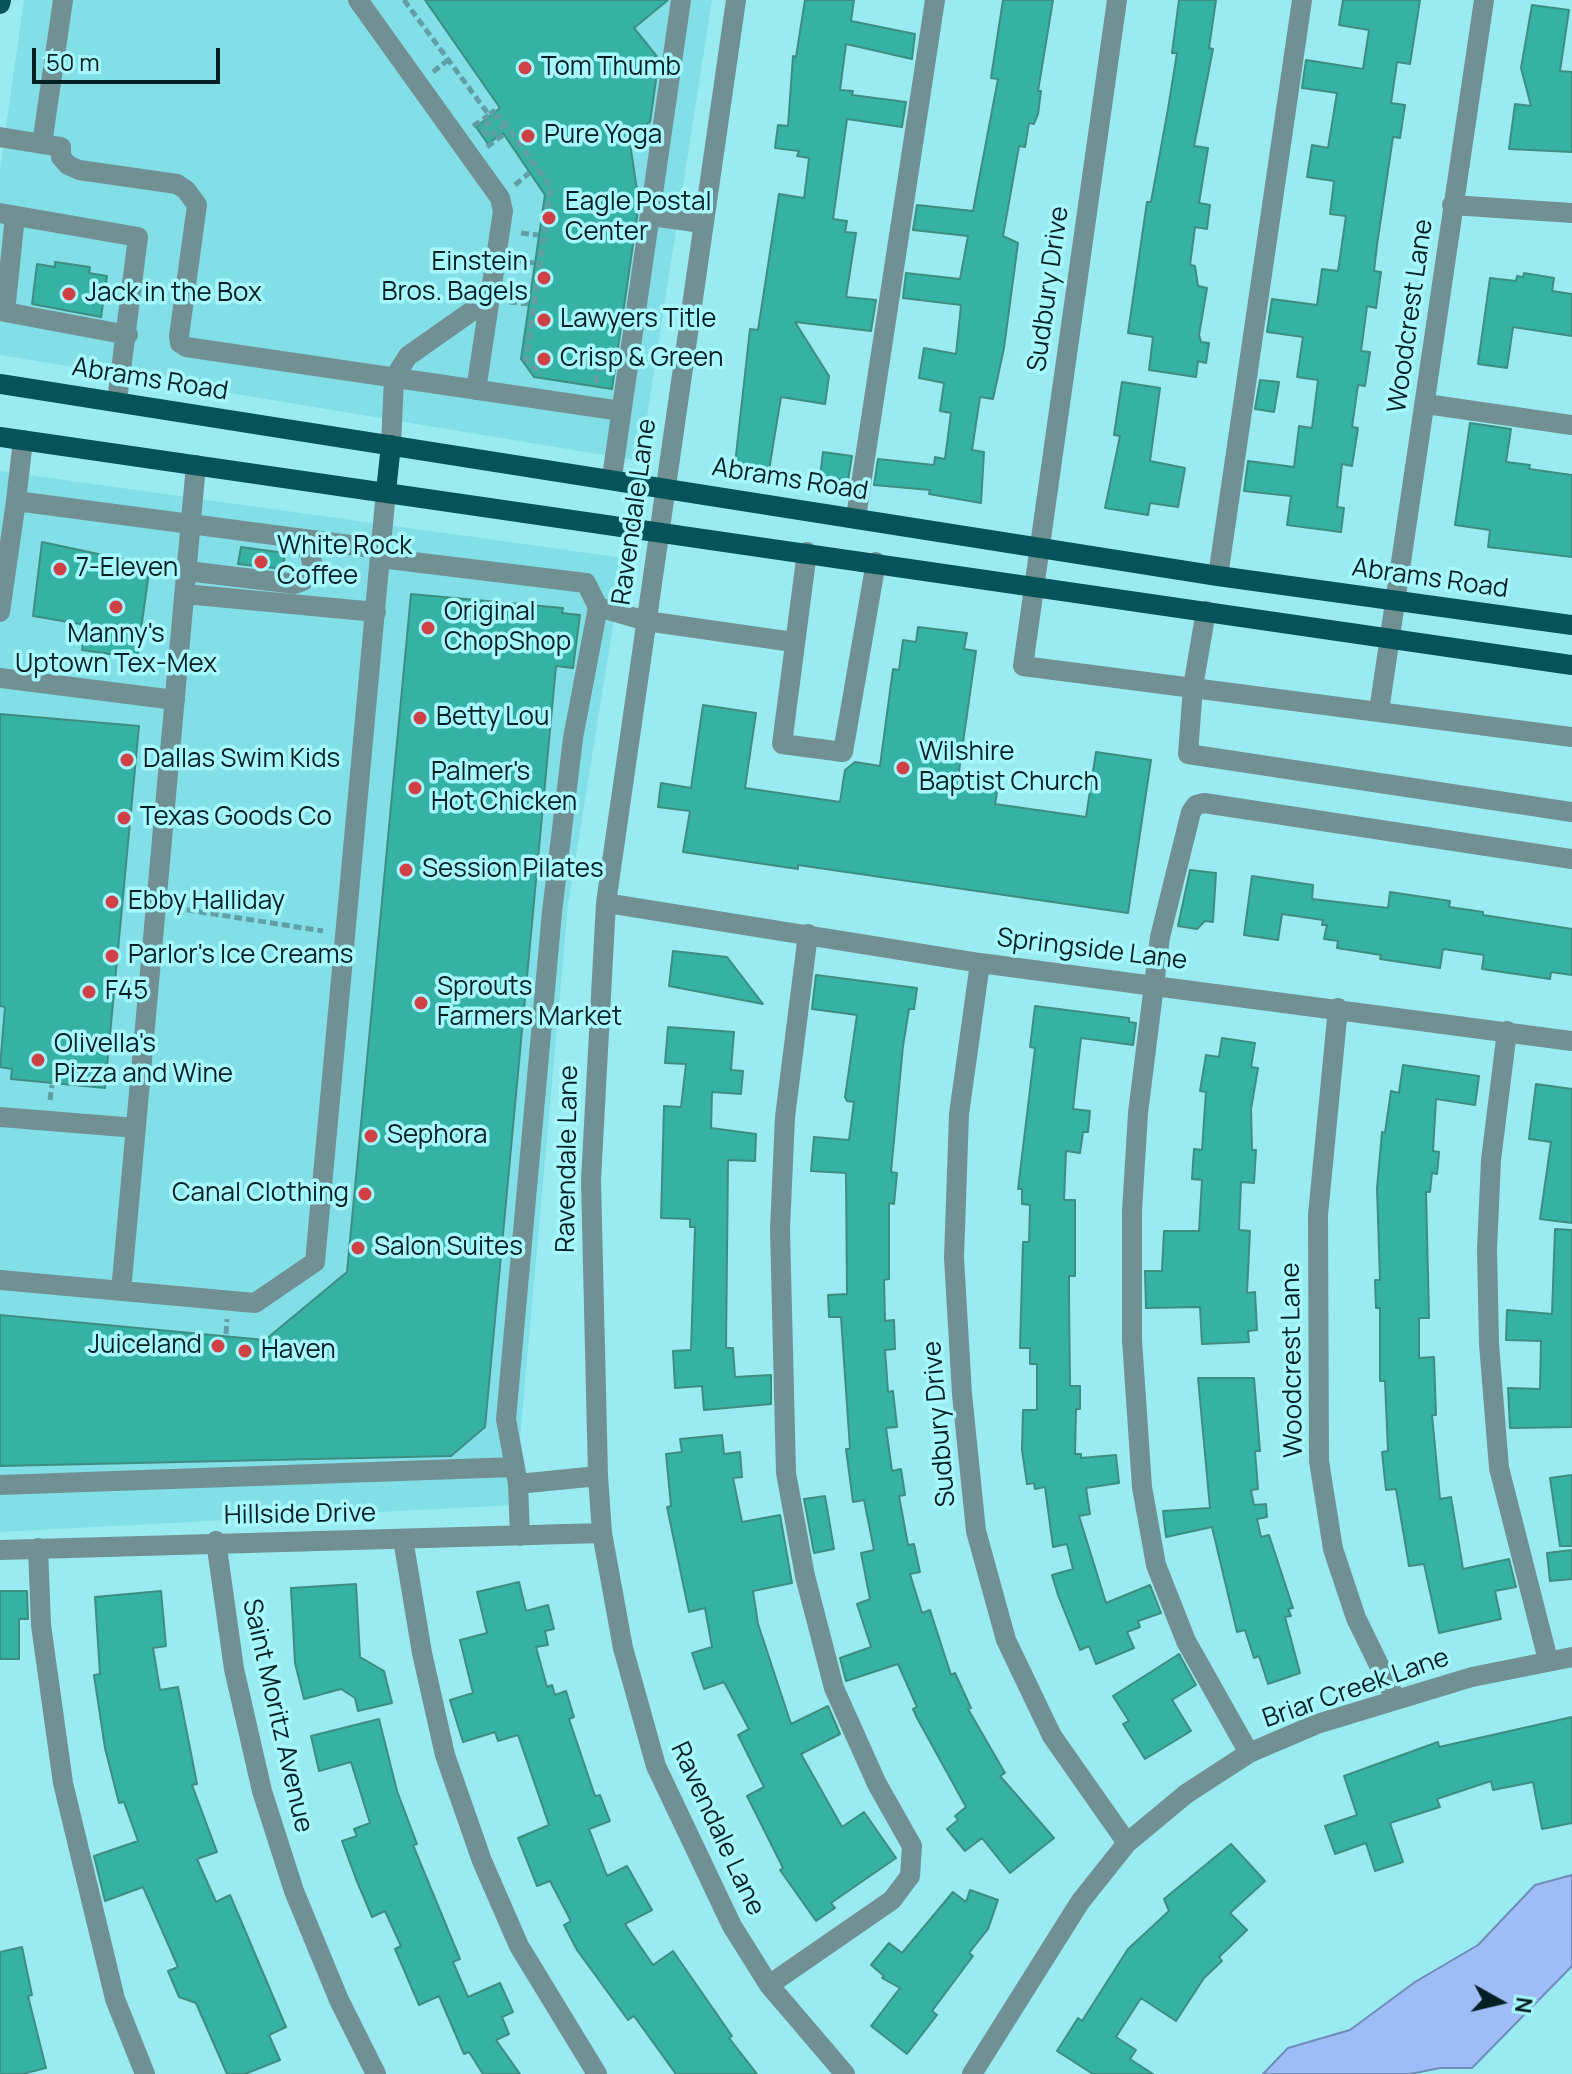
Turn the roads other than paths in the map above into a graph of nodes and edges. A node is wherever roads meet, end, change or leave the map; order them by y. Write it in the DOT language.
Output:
graph roads {
  1 [pos="63,0"];
  2 [pos="358,0"];
  3 [pos="681,0"];
  4 [pos="736,0"];
  5 [pos="935,0"];
  6 [pos="1117,0"];
  7 [pos="1302,0"];
  8 [pos="1484,0"];
  9 [pos="0,137"];
  10 [pos="42,144"];
  11 [pos="1452,205"];
  12 [pos="1572,213"];
  13 [pos="8,215"];
  14 [pos="651,216"];
  15 [pos="702,223"];
  16 [pos="4,285"];
  17 [pos="489,299"];
  18 [pos="128,335"];
  19 [pos="394,378"];
  20 [pos="0,384"];
  21 [pos="476,390"];
  22 [pos="117,401"];
  23 [pos="1426,404"];
  24 [pos="621,411"];
  25 [pos="1572,425"];
  26 [pos="0,437"];
  27 [pos="23,440"];
  28 [pos="391,445"];
  29 [pos="196,465"];
  30 [pos="612,477"];
  31 [pos="664,486"];
  32 [pos="386,491"];
  33 [pos="10,498"];
  34 [pos="856,517"];
  35 [pos="191,524"];
  36 [pos="658,530"];
  37 [pos="296,538"];
  38 [pos="5,543"];
  39 [pos="1038,546"];
  40 [pos="807,552"];
  41 [pos="380,553"];
  42 [pos="876,562"];
  43 [pos="3,570"];
  44 [pos="187,571"];
  45 [pos="1218,576"];
  46 [pos="1035,586"];
  47 [pos="185,594"];
  48 [pos="1395,600"];
  49 [pos="1,605"];
  50 [pos="598,607"];
  51 [pos="1206,611"];
  52 [pos="376,612"];
  53 [pos="646,621"];
  54 [pos="1572,625"];
  55 [pos="1389,638"];
  56 [pos="793,642"];
  57 [pos="1572,665"];
  58 [pos="0,678"];
  59 [pos="1193,687"];
  60 [pos="175,700"];
  61 [pos="1379,711"];
  62 [pos="1572,737"];
  63 [pos="1572,812"];
  64 [pos="1572,859"];
  65 [pos="606,903"];
  66 [pos="808,934"];
  67 [pos="980,963"];
  68 [pos="1155,984"];
  69 [pos="1338,1008"];
  70 [pos="1507,1031"];
  71 [pos="1572,1041"];
  72 [pos="0,1117"];
  73 [pos="136,1128"];
  74 [pos="0,1280"];
  75 [pos="121,1291"];
  76 [pos="517,1476"];
  77 [pos="598,1476"];
  78 [pos="0,1485"];
  79 [pos="602,1533"];
  80 [pos="520,1536"];
  81 [pos="403,1539"];
  82 [pos="216,1541"];
  83 [pos="38,1548"];
  84 [pos="0,1550"];
  85 [pos="1572,1657"];
  86 [pos="1548,1660"];
  87 [pos="1395,1698"];
  88 [pos="1249,1753"];
  89 [pos="1127,1843"];
  90 [pos="769,1985"];
  91 [pos="145,2074"];
  92 [pos="376,2074"];
  93 [pos="597,2074"];
  94 [pos="845,2074"];
  95 [pos="972,2074"];
  1 -- 10 [label="street"];
  2 -- 17 [label="street"];
  3 -- 14 [label="street"];
  4 -- 15 [label="street, Ravendale Lane"];
  5 -- 34 [label="street"];
  6 -- 39 [label="street, Sudbury Drive"];
  7 -- 45 [label="street"];
  8 -- 11 [label="street, Woodcrest Lane"];
  9 -- 10 [label="street"];
  10 -- 19 [label="street"];
  11 -- 12 [label="street"];
  11 -- 23 [label="street, Woodcrest Lane"];
  13 -- 16 [label="street"];
  13 -- 18 [label="street"];
  14 -- 15 [label="street"];
  14 -- 24 [label="street"];
  15 -- 31 [label="street, Ravendale Lane"];
  16 -- 18 [label="street"];
  17 -- 19 [label="street"];
  17 -- 21 [label="street"];
  18 -- 22 [label="street"];
  19 -- 21 [label="street"];
  19 -- 28 [label="street"];
  20 -- 22 [label="main road, Abrams Road"];
  21 -- 24 [label="street"];
  22 -- 28 [label="main road, Abrams Road"];
  23 -- 25 [label="street"];
  23 -- 48 [label="street, Woodcrest Lane"];
  24 -- 30 [label="street"];
  26 -- 27 [label="main road"];
  27 -- 29 [label="main road"];
  27 -- 33 [label="street"];
  28 -- 30 [label="main road, Abrams Road"];
  28 -- 32 [label="main road"];
  29 -- 32 [label="main road"];
  29 -- 35 [label="street"];
  30 -- 31 [label="main road, Abrams Road"];
  31 -- 34 [label="main road, Abrams Road"];
  31 -- 36 [label="street, Ravendale Lane"];
  32 -- 36 [label="main road"];
  32 -- 41 [label="street"];
  33 -- 35 [label="street"];
  33 -- 38 [label="street"];
  34 -- 39 [label="main road, Abrams Road"];
  35 -- 37 [label="street"];
  35 -- 44 [label="street"];
  36 -- 40 [label="main road"];
  36 -- 53 [label="street, Ravendale Lane"];
  37 -- 41 [label="street"];
  37 -- 44 [label="street"];
  38 -- 43 [label="street"];
  39 -- 45 [label="main road, Abrams Road"];
  39 -- 46 [label="street, Sudbury Drive"];
  40 -- 42 [label="main road"];
  40 -- 56 [label="street"];
  41 -- 50 [label="street"];
  41 -- 52 [label="street"];
  42 -- 46 [label="main road"];
  42 -- 56 [label="street"];
  43 -- 49 [label="street"];
  44 -- 47 [label="street"];
  45 -- 48 [label="main road, Abrams Road"];
  46 -- 51 [label="main road"];
  46 -- 59 [label="street, Sudbury Drive"];
  47 -- 52 [label="street"];
  47 -- 60 [label="street"];
  48 -- 54 [label="main road, Abrams Road"];
  48 -- 55 [label="street, Woodcrest Lane"];
  50 -- 53 [label="street"];
  50 -- 76 [label="street"];
  51 -- 55 [label="main road"];
  51 -- 59 [label="street"];
  52 -- 75 [label="street"];
  53 -- 56 [label="street"];
  53 -- 65 [label="street, Ravendale Lane"];
  55 -- 57 [label="main road"];
  55 -- 61 [label="street, Woodcrest Lane"];
  58 -- 60 [label="street"];
  59 -- 61 [label="street"];
  59 -- 63 [label="street"];
  60 -- 73 [label="street"];
  61 -- 62 [label="street"];
  64 -- 68 [label="street"];
  65 -- 66 [label="street, Springside Lane"];
  65 -- 77 [label="street, Ravendale Lane"];
  66 -- 67 [label="street, Springside Lane"];
  66 -- 90 [label="street"];
  67 -- 68 [label="street, Springside Lane"];
  67 -- 89 [label="street, Sudbury Drive"];
  68 -- 69 [label="street, Springside Lane"];
  68 -- 88 [label="street"];
  69 -- 70 [label="street, Springside Lane"];
  69 -- 87 [label="street, Woodcrest Lane"];
  70 -- 71 [label="street, Springside Lane"];
  70 -- 86 [label="street"];
  72 -- 73 [label="street"];
  73 -- 75 [label="street"];
  74 -- 75 [label="street"];
  76 -- 77 [label="street"];
  76 -- 78 [label="street"];
  76 -- 80 [label="street"];
  77 -- 79 [label="street, Ravendale Lane"];
  79 -- 80 [label="street, Hillside Drive"];
  79 -- 90 [label="street, Ravendale Lane"];
  80 -- 81 [label="street, Hillside Drive"];
  81 -- 82 [label="street, Hillside Drive"];
  81 -- 93 [label="street"];
  82 -- 83 [label="street, Hillside Drive"];
  82 -- 92 [label="street, Saint Moritz Avenue"];
  83 -- 84 [label="street, Hillside Drive"];
  83 -- 91 [label="street"];
  85 -- 86 [label="street, Briar Creek Lane"];
  86 -- 87 [label="street, Briar Creek Lane"];
  87 -- 88 [label="street, Briar Creek Lane"];
  88 -- 89 [label="street, Briar Creek Lane"];
  89 -- 95 [label="street, Briar Creek Lane"];
  90 -- 94 [label="street, Ravendale Lane"];
}
